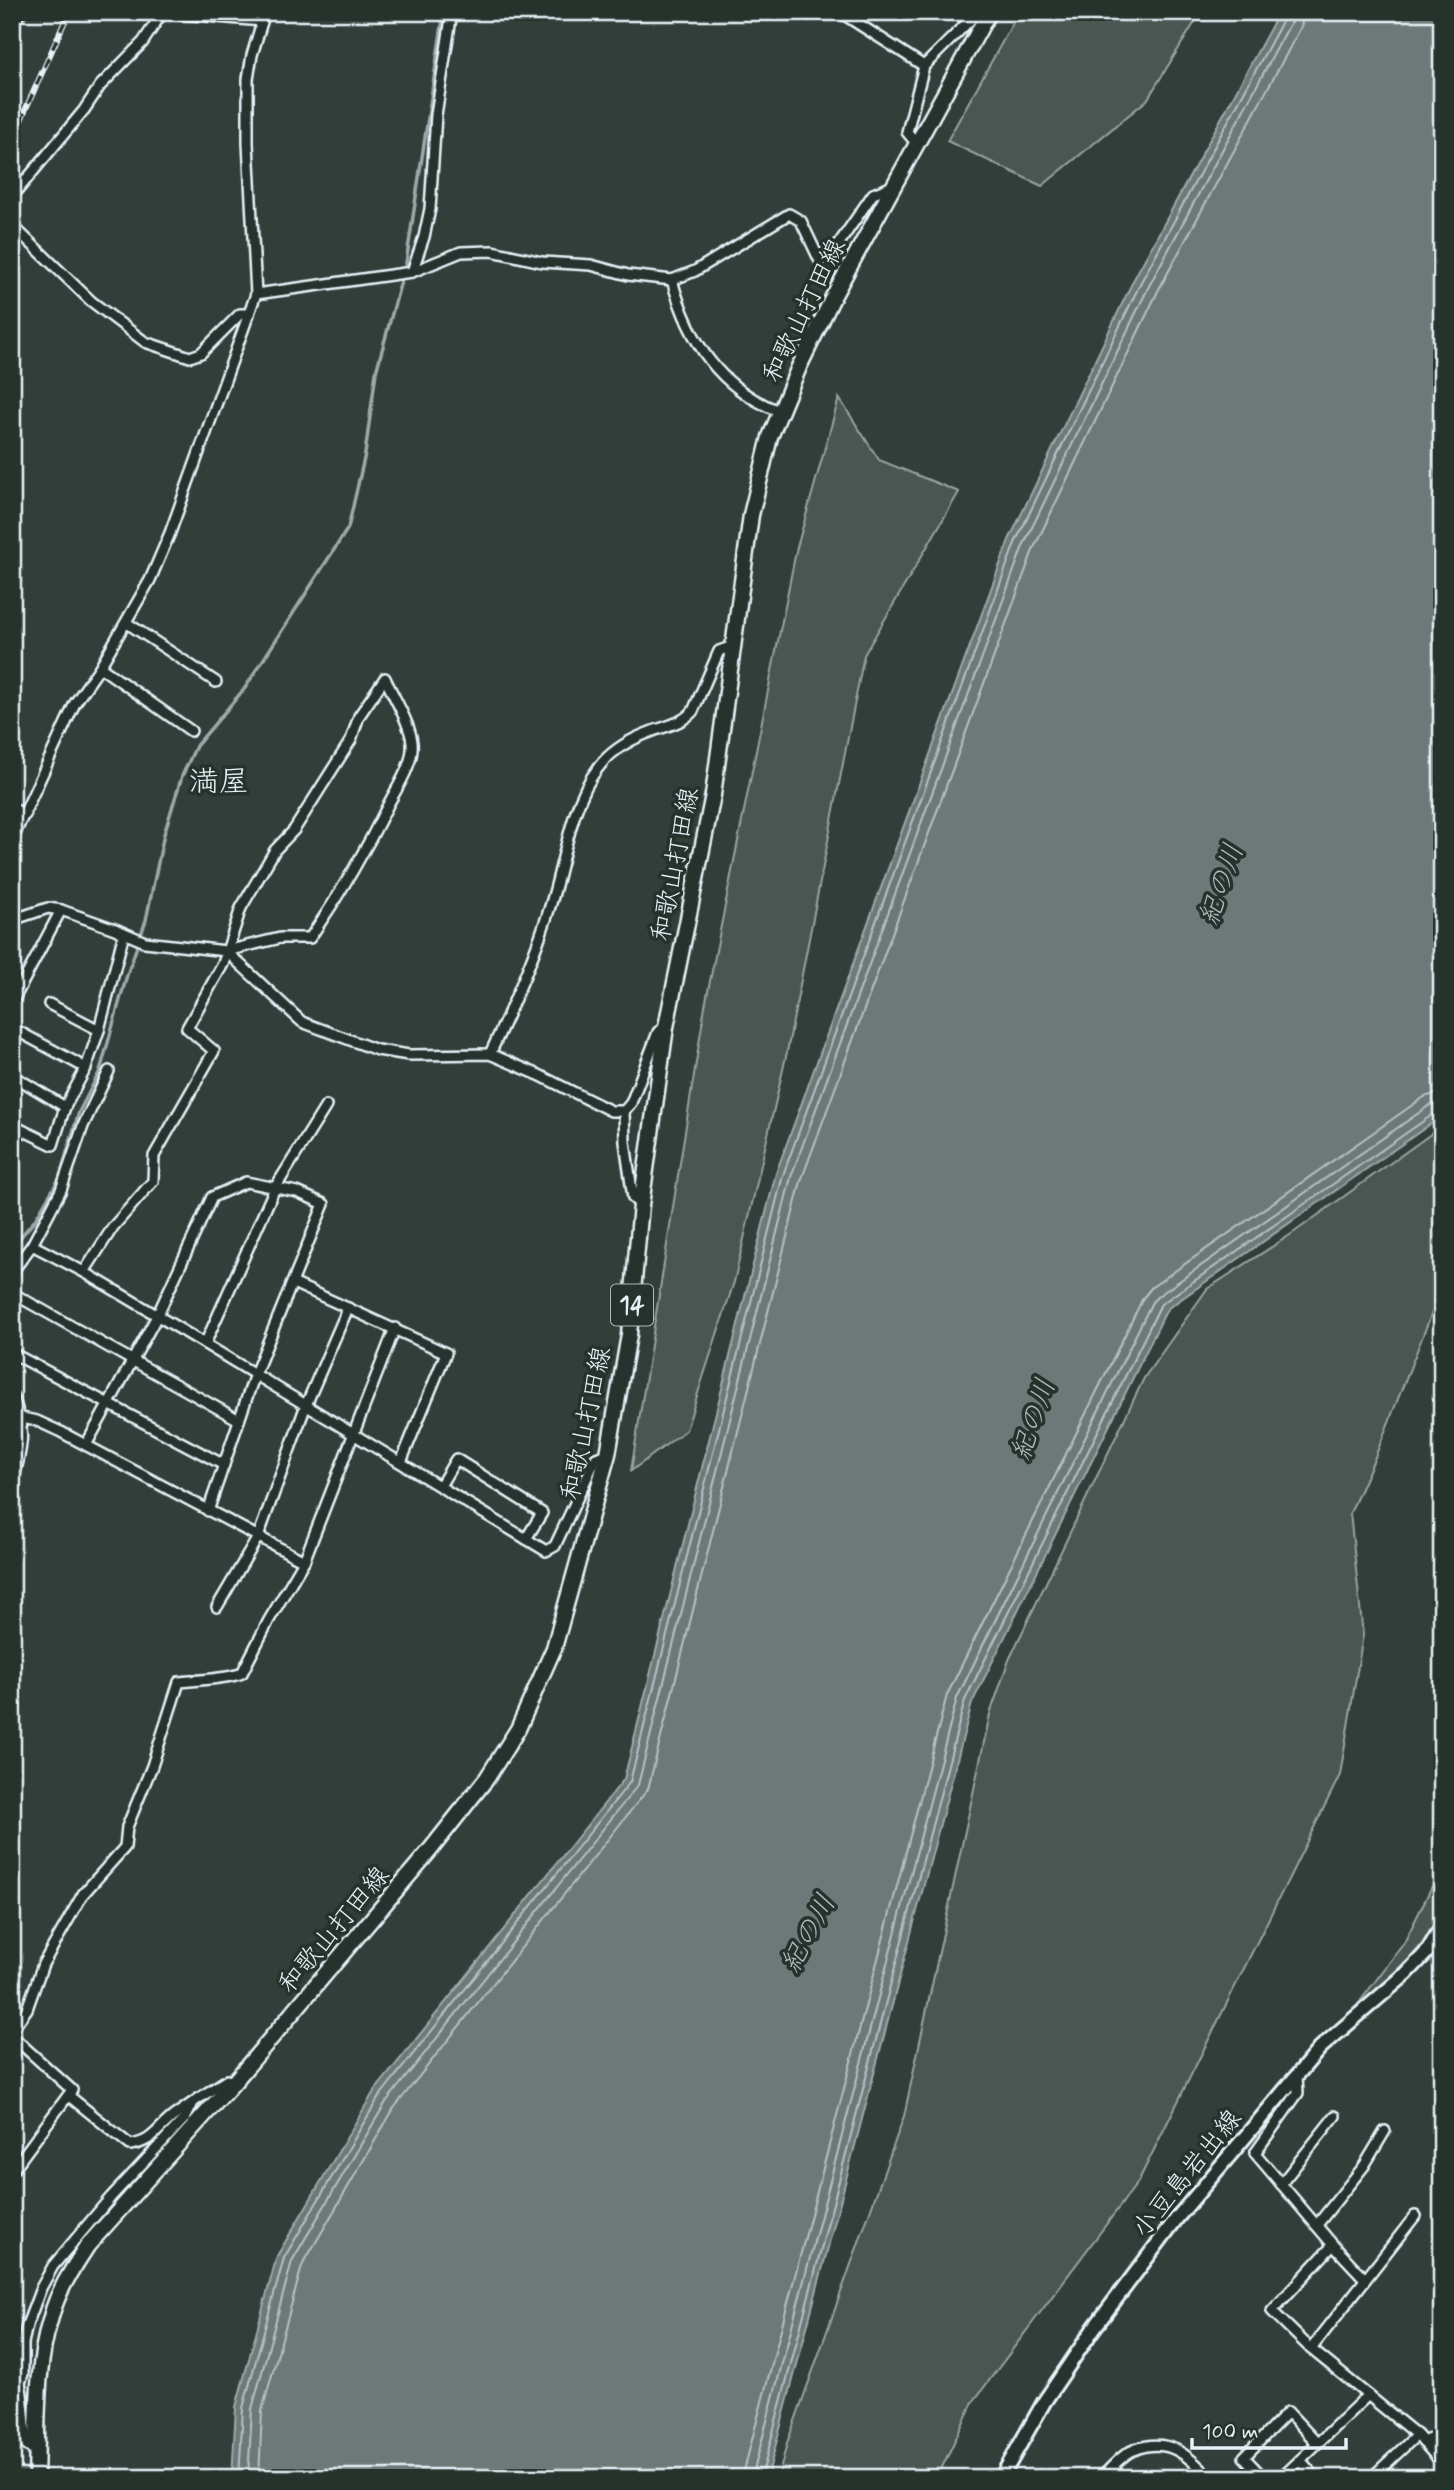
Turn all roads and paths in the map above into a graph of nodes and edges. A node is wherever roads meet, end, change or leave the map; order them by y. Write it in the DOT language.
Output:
graph roads {
  1 [pos="22,12"];
  2 [pos="452,12"];
  3 [pos="839,12"];
  4 [pos="978,12"];
  5 [pos="989,12"];
  6 [pos="161,13"];
  7 [pos="264,17"];
  8 [pos="12,21"];
  9 [pos="923,65"];
  10 [pos="917,144"];
  11 [pos="893,186"];
  12 [pos="12,197"];
  13 [pos="12,225"];
  14 [pos="412,272"];
  15 [pos="672,280"];
  16 [pos="256,294"];
  17 [pos="249,314"];
  18 [pos="781,412"];
  19 [pos="127,623"];
  20 [pos="733,646"];
  21 [pos="100,667"];
  22 [pos="216,682"];
  23 [pos="191,731"];
  24 [pos="12,808"];
  25 [pos="25,815"];
  26 [pos="12,840"];
  27 [pos="61,909"];
  28 [pos="12,920"];
  29 [pos="128,935"];
  30 [pos="226,951"];
  31 [pos="12,977"];
  32 [pos="23,983"];
  33 [pos="13,1001"];
  34 [pos="49,1004"];
  35 [pos="666,1027"];
  36 [pos="12,1028"];
  37 [pos="99,1030"];
  38 [pos="489,1054"];
  39 [pos="86,1068"];
  40 [pos="108,1071"];
  41 [pos="12,1075"];
  42 [pos="326,1105"];
  43 [pos="65,1107"];
  44 [pos="624,1111"];
  45 [pos="12,1125"];
  46 [pos="275,1188"];
  47 [pos="641,1205"];
  48 [pos="32,1245"];
  49 [pos="84,1272"];
  50 [pos="12,1278"];
  51 [pos="293,1283"];
  52 [pos="12,1293"];
  53 [pos="348,1308"];
  54 [pos="157,1316"];
  55 [pos="395,1328"];
  56 [pos="205,1344"];
  57 [pos="12,1353"];
  58 [pos="133,1360"];
  59 [pos="255,1374"];
  60 [pos="12,1395"];
  61 [pos="109,1404"];
  62 [pos="306,1405"];
  63 [pos="22,1418"];
  64 [pos="239,1420"];
  65 [pos="353,1433"];
  66 [pos="17,1436"];
  67 [pos="86,1445"];
  68 [pos="608,1454"];
  69 [pos="401,1462"];
  70 [pos="224,1465"];
  71 [pos="440,1486"];
  72 [pos="12,1487"];
  73 [pos="208,1511"];
  74 [pos="258,1537"];
  75 [pos="526,1539"];
  76 [pos="304,1561"];
  77 [pos="217,1607"];
  78 [pos="1442,1926"];
  79 [pos="12,2030"];
  80 [pos="12,2036"];
  81 [pos="1297,2074"];
  82 [pos="234,2082"];
  83 [pos="69,2096"];
  84 [pos="192,2105"];
  85 [pos="1335,2116"];
  86 [pos="1385,2131"];
  87 [pos="12,2171"];
  88 [pos="1282,2184"];
  89 [pos="1415,2216"];
  90 [pos="1317,2225"];
  91 [pos="1333,2245"];
  92 [pos="1366,2279"];
  93 [pos="1311,2349"];
  94 [pos="12,2360"];
  95 [pos="20,2383"];
  96 [pos="1368,2395"];
  97 [pos="1442,2434"];
  98 [pos="1420,2438"];
  99 [pos="1317,2443"];
  100 [pos="37,2451"];
  101 [pos="1300,2460"];
  102 [pos="1442,2463"];
  103 [pos="1113,2467"];
  104 [pos="36,2478"];
  105 [pos="1001,2478"];
  106 [pos="1100,2478"];
  107 [pos="1123,2478"];
  108 [pos="1210,2478"];
  109 [pos="1264,2478"];
  110 [pos="1281,2478"];
  111 [pos="1316,2478"];
  112 [pos="1371,2478"];
  1 -- 8 [label="street"];
  2 -- 14 [label="street"];
  3 -- 9 [label="street"];
  4 -- 9 [label="street"];
  5 -- 10 [label="main road, 和歌山打田線 / 14"];
  6 -- 7 [label="street"];
  6 -- 12 [label="street"];
  7 -- 16 [label="street"];
  9 -- 10 [label="street"];
  10 -- 11 [label="main road, 和歌山打田線 / 14"];
  11 -- 15 [label="street"];
  11 -- 18 [label="main road, 和歌山打田線 / 14"];
  13 -- 17 [label="street"];
  14 -- 15 [label="street"];
  14 -- 16 [label="street"];
  15 -- 18 [label="street"];
  16 -- 17 [label="street"];
  17 -- 19 [label="street"];
  18 -- 20 [label="main road, 和歌山打田線 / 14"];
  19 -- 21 [label="street"];
  19 -- 22 [label="street"];
  20 -- 35 [label="main road, 和歌山打田線 / 14"];
  20 -- 38 [label="street"];
  21 -- 23 [label="street"];
  21 -- 25 [label="street"];
  24 -- 25 [label="street"];
  25 -- 26 [label="street"];
  27 -- 28 [label="street"];
  27 -- 29 [label="street"];
  27 -- 32 [label="street"];
  29 -- 30 [label="street"];
  29 -- 37 [label="street"];
  30 -- 30 [label="street"];
  30 -- 38 [label="street"];
  30 -- 49 [label="street"];
  31 -- 32 [label="street"];
  32 -- 33 [label="street"];
  34 -- 37 [label="street"];
  35 -- 44 [label="street"];
  35 -- 47 [label="main road, 和歌山打田線 / 14"];
  36 -- 39 [label="street"];
  37 -- 39 [label="street"];
  38 -- 44 [label="street"];
  39 -- 43 [label="street"];
  40 -- 48 [label="street"];
  41 -- 43 [label="street"];
  42 -- 46 [label="street"];
  43 -- 45 [label="street"];
  44 -- 47 [label="street"];
  46 -- 51 [label="street"];
  46 -- 54 [label="street"];
  46 -- 56 [label="street"];
  47 -- 68 [label="main road, 和歌山打田線 / 14"];
  48 -- 49 [label="street"];
  48 -- 50 [label="street"];
  49 -- 54 [label="street"];
  51 -- 53 [label="street"];
  51 -- 59 [label="street"];
  52 -- 58 [label="street"];
  53 -- 55 [label="street"];
  53 -- 62 [label="street"];
  54 -- 56 [label="street"];
  54 -- 58 [label="street"];
  55 -- 65 [label="street"];
  55 -- 69 [label="street"];
  56 -- 59 [label="street"];
  57 -- 61 [label="street"];
  58 -- 61 [label="street"];
  58 -- 64 [label="street"];
  59 -- 62 [label="street"];
  59 -- 64 [label="street"];
  60 -- 63 [label="street"];
  61 -- 67 [label="street"];
  61 -- 70 [label="street"];
  62 -- 65 [label="street"];
  62 -- 74 [label="street"];
  63 -- 66 [label="street"];
  63 -- 67 [label="street"];
  64 -- 70 [label="street"];
  65 -- 69 [label="street"];
  65 -- 76 [label="street"];
  66 -- 72 [label="street"];
  67 -- 73 [label="street"];
  68 -- 75 [label="street"];
  68 -- 82 [label="main road, 和歌山打田線 / 14"];
  69 -- 71 [label="street"];
  70 -- 73 [label="street"];
  71 -- 75 [label="street"];
  71 -- 75 [label="street"];
  73 -- 74 [label="street"];
  74 -- 76 [label="street"];
  74 -- 77 [label="street"];
  76 -- 79 [label="street"];
  78 -- 81 [label="main road, 小豆島岩出線"];
  80 -- 83 [label="street"];
  81 -- 88 [label="street"];
  81 -- 105 [label="main road, 小豆島岩出線"];
  82 -- 84 [label="street"];
  82 -- 100 [label="main road, 和歌山打田線 / 14"];
  83 -- 84 [label="street"];
  83 -- 87 [label="street"];
  84 -- 95 [label="street"];
  85 -- 88 [label="street"];
  86 -- 90 [label="street"];
  88 -- 90 [label="street"];
  89 -- 92 [label="street"];
  90 -- 91 [label="street"];
  91 -- 92 [label="street"];
  91 -- 93 [label="street"];
  92 -- 93 [label="street"];
  93 -- 96 [label="street"];
  94 -- 95 [label="street"];
  95 -- 100 [label="street"];
  96 -- 98 [label="street"];
  96 -- 99 [label="street"];
  97 -- 98 [label="street"];
  98 -- 102 [label="street"];
  98 -- 112 [label="street"];
  99 -- 101 [label="street"];
  99 -- 109 [label="street"];
  100 -- 104 [label="main road, 和歌山打田線 / 14"];
  101 -- 110 [label="street"];
  101 -- 111 [label="street"];
  103 -- 106 [label="street"];
  103 -- 107 [label="street"];
  103 -- 108 [label="street"];
}
